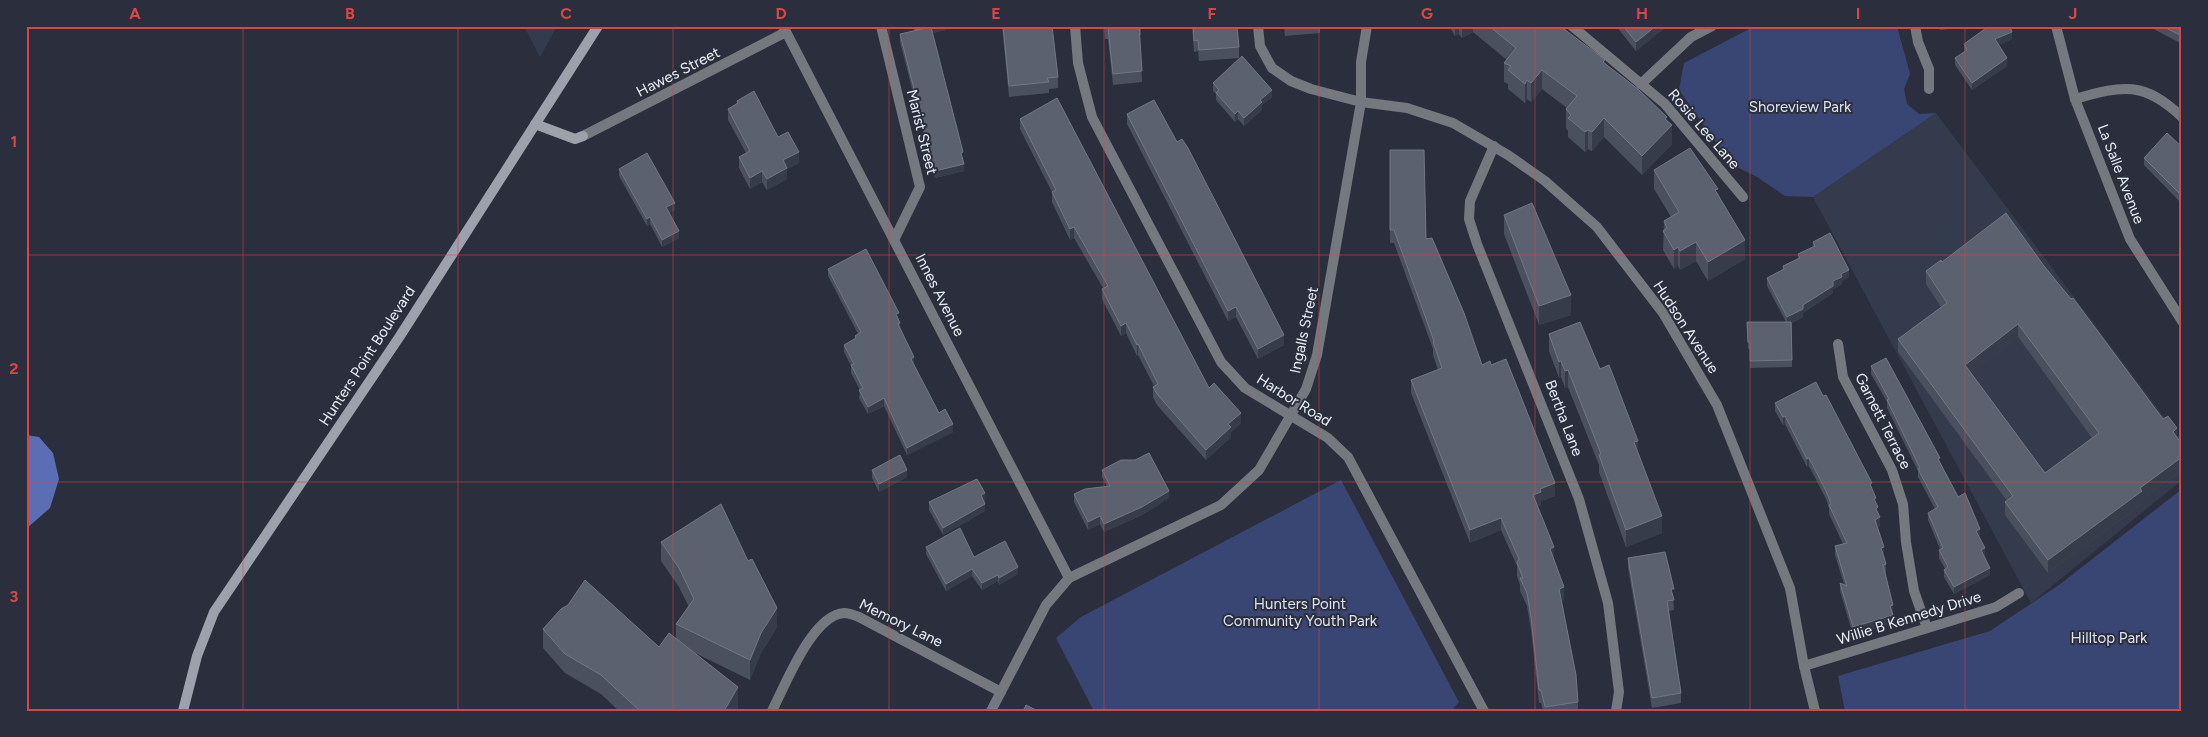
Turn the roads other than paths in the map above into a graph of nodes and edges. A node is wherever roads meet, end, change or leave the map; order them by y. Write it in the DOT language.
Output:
graph roads {
  1 [pos="598,26"];
  2 [pos="881,26"];
  3 [pos="1074,26"];
  4 [pos="1258,26"];
  5 [pos="1367,26"];
  6 [pos="1572,26"];
  7 [pos="1712,26"];
  8 [pos="1915,26"];
  9 [pos="2056,26"];
  10 [pos="784,29"];
  11 [pos="1641,84"];
  12 [pos="1929,89"];
  13 [pos="2075,98"];
  14 [pos="1361,102"];
  15 [pos="2182,117"];
  16 [pos="535,124"];
  17 [pos="583,136"];
  18 [pos="1494,146"];
  19 [pos="1743,197"];
  20 [pos="894,240"];
  21 [pos="2182,321"];
  22 [pos="1838,344"];
  23 [pos="1291,416"];
  24 [pos="1069,578"];
  25 [pos="2019,592"];
  26 [pos="1927,628"];
  27 [pos="1804,666"];
  28 [pos="1001,692"];
  29 [pos="183,711"];
  30 [pos="772,711"];
  31 [pos="992,711"];
  32 [pos="1484,711"];
  33 [pos="1616,711"];
  34 [pos="1815,711"];
  1 -- 16 [label="main road, Hunters Point Boulevard"];
  2 -- 20 [label="street, Marist Street"];
  3 -- 23 [label="street, Harbor Road"];
  4 -- 14 [label="street, Hudson Avenue"];
  5 -- 14 [label="street, Ingalls Street"];
  6 -- 11 [label="street, Rosie Lee Lane"];
  7 -- 11 [label="street"];
  8 -- 12 [label="street"];
  9 -- 13 [label="street, La Salle Avenue"];
  10 -- 17 [label="street, Hawes Street"];
  10 -- 20 [label="street, Innes Avenue"];
  11 -- 19 [label="street, Rosie Lee Lane"];
  13 -- 15 [label="street"];
  13 -- 21 [label="street, La Salle Avenue"];
  14 -- 18 [label="street, Hudson Avenue"];
  14 -- 23 [label="street, Ingalls Street"];
  16 -- 17 [label="main road"];
  16 -- 29 [label="main road, Hunters Point Boulevard"];
  18 -- 27 [label="street, Hudson Avenue"];
  18 -- 33 [label="street, Bertha Lane"];
  20 -- 24 [label="street, Innes Avenue"];
  22 -- 26 [label="street, Garnett Terrace"];
  23 -- 24 [label="street, Ingalls Street"];
  23 -- 32 [label="street, Harbor Road"];
  24 -- 28 [label="street"];
  25 -- 26 [label="street, Willie B Kennedy Drive"];
  26 -- 27 [label="street, Willie B Kennedy Drive"];
  27 -- 34 [label="street, Hudson Avenue"];
  28 -- 30 [label="street, Memory Lane"];
  28 -- 31 [label="street"];
}
